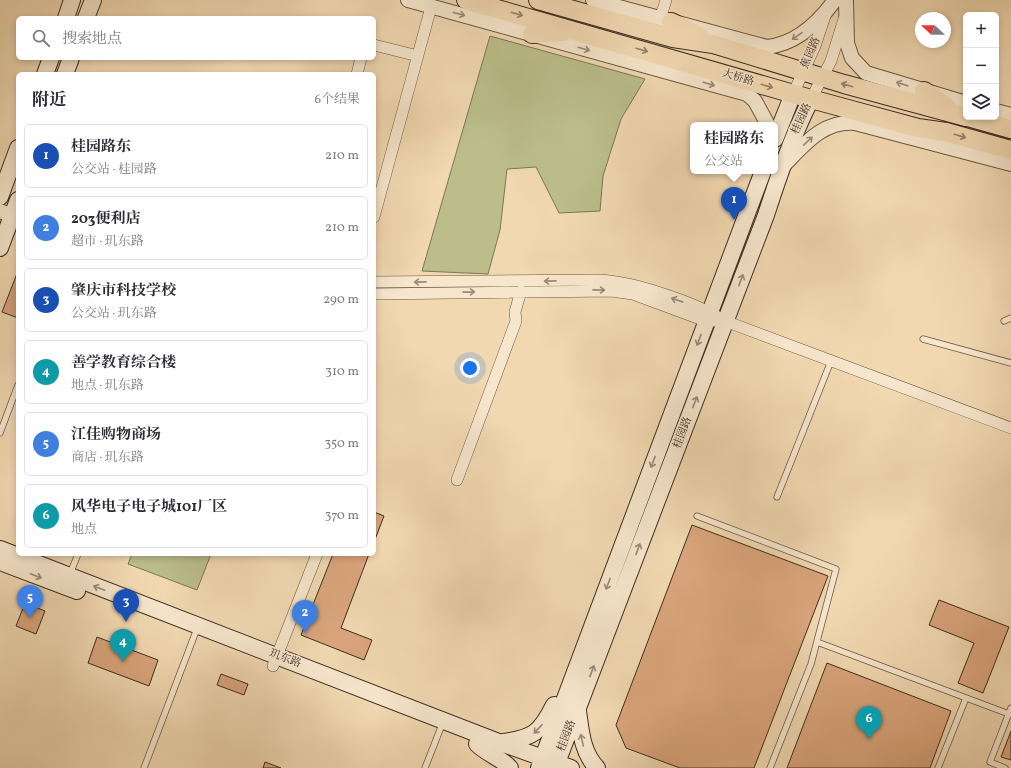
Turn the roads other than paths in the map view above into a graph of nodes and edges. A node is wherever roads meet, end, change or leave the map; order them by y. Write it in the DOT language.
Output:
graph roads {
  1 [pos="72,0"];
  2 [pos="93,0"];
  3 [pos="408,0"];
  4 [pos="466,0"];
  5 [pos="538,0"];
  6 [pos="593,0"];
  7 [pos="666,0"];
  8 [pos="847,4"];
  9 [pos="831,5"];
  10 [pos="431,7"];
  11 [pos="67,16"];
  12 [pos="87,16"];
  13 [pos="665,20"];
  14 [pos="577,32"];
  15 [pos="532,34"];
  16 [pos="713,44"];
  17 [pos="376,46"];
  18 [pos="418,56"];
  19 [pos="50,60"];
  20 [pos="70,60"];
  21 [pos="360,60"];
  22 [pos="46,72"];
  23 [pos="66,72"];
  24 [pos="358,72"];
  25 [pos="803,72"];
  26 [pos="822,77"];
  27 [pos="924,91"];
  28 [pos="793,94"];
  29 [pos="811,99"];
  30 [pos="963,112"];
  31 [pos="999,112"];
  32 [pos="963,113"];
  33 [pos="1011,115"];
  34 [pos="985,120"];
  35 [pos="766,122"];
  36 [pos="918,128"];
  37 [pos="1011,129"];
  38 [pos="778,132"];
  39 [pos="948,146"];
  40 [pos="1011,150"];
  41 [pos="16,154"];
  42 [pos="1011,164"];
  43 [pos="780,169"];
  44 [pos="760,176"];
  45 [pos="0,198"];
  46 [pos="12,208"];
  47 [pos="376,210"];
  48 [pos="0,248"];
  49 [pos="376,282"];
  50 [pos="521,292"];
  51 [pos="376,294"];
  52 [pos="708,316"];
  53 [pos="1011,318"];
  54 [pos="726,321"];
  55 [pos="1004,321"];
  56 [pos="923,340"];
  57 [pos="831,361"];
  58 [pos="1011,362"];
  59 [pos="16,390"];
  60 [pos="1011,428"];
  61 [pos="0,433"];
  62 [pos="457,480"];
  63 [pos="777,497"];
  64 [pos="696,516"];
  65 [pos="0,549"];
  66 [pos="16,555"];
  67 [pos="18,556"];
  68 [pos="77,556"];
  69 [pos="316,556"];
  70 [pos="0,562"];
  71 [pos="69,576"];
  72 [pos="197,631"];
  73 [pos="817,642"];
  74 [pos="275,661"];
  75 [pos="574,673"];
  76 [pos="966,698"];
  77 [pos="578,707"];
  78 [pos="1011,708"];
  79 [pos="1009,714"];
  80 [pos="442,725"];
  81 [pos="501,743"];
  82 [pos="477,744"];
  83 [pos="551,765"];
  84 [pos="144,768"];
  85 [pos="425,768"];
  86 [pos="510,768"];
  87 [pos="597,768"];
  88 [pos="770,768"];
  89 [pos="938,768"];
  90 [pos="1005,768"];
  1 -- 11 [label="main road"];
  2 -- 12 [label="main road"];
  3 -- 10 [label="street"];
  4 -- 14 [label="main road, 大桥路, one-way"];
  5 -- 16 [label="main road"];
  6 -- 13 [label="street"];
  7 -- 13 [label="street"];
  8 -- 26 [label="street"];
  27 -- 8 [label="street, one-way"];
  9 -- 13 [label="street, one-way"];
  9 -- 25 [label="street, 蕉园路"];
  10 -- 15 [label="street, one-way"];
  10 -- 18 [label="street"];
  13 -- 16 [label="main road"];
  14 -- 15 [label="main road"];
  14 -- 28 [label="main road, 大桥路, one-way"];
  15 -- 35 [label="street, one-way"];
  16 -- 25 [label="main road"];
  17 -- 18 [label="street"];
  18 -- 47 [label="street"];
  19 -- 22 [label="main road"];
  20 -- 23 [label="main road"];
  21 -- 24 [label="street"];
  25 -- 26 [label="main road"];
  25 -- 28 [label="street, 蕉园路"];
  26 -- 29 [label="street"];
  32 -- 26 [label="main road, one-way"];
  27 -- 30 [label="main road"];
  28 -- 29 [label="main road, 大桥路"];
  28 -- 38 [label="main road, 桂园路"];
  29 -- 36 [label="main road, 大桥路"];
  29 -- 43 [label="main road, 桂园路"];
  31 -- 33 [label="street"];
  34 -- 37 [label="main road"];
  36 -- 39 [label="main road"];
  36 -- 40 [label="main road, 大桥路, one-way"];
  39 -- 42 [label="street"];
  43 -- 39 [label="street, one-way"];
  41 -- 45 [label="main road"];
  54 -- 43 [label="main road, 桂园路, one-way"];
  44 -- 52 [label="main road, 桂园路"];
  45 -- 46 [label="street"];
  46 -- 48 [label="main road"];
  52 -- 49 [label="street, one-way"];
  51 -- 50 [label="street, one-way"];
  50 -- 52 [label="street, one-way"];
  50 -- 62 [label="street"];
  52 -- 54 [label="street"];
  52 -- 75 [label="main road, 桂园路, one-way"];
  53 -- 55 [label="lane"];
  54 -- 57 [label="street"];
  77 -- 54 [label="main road, 桂园路, one-way"];
  56 -- 58 [label="lane"];
  57 -- 60 [label="street"];
  57 -- 63 [label="lane"];
  59 -- 61 [label="lane"];
  64 -- 73 [label="lane"];
  65 -- 66 [label="main road, 玑东路"];
  67 -- 71 [label="main road, 玑东路"];
  68 -- 71 [label="lane"];
  69 -- 74 [label="street"];
  70 -- 72 [label="main road, 玑东路, one-way"];
  72 -- 71 [label="main road, 玑东路, one-way"];
  72 -- 74 [label="main road, 玑东路"];
  72 -- 84 [label="lane"];
  73 -- 76 [label="lane"];
  73 -- 88 [label="lane"];
  74 -- 80 [label="main road, 玑东路"];
  75 -- 81 [label="main road, one-way"];
  75 -- 83 [label="main road, 桂园路"];
  76 -- 79 [label="lane"];
  76 -- 89 [label="lane"];
  77 -- 83 [label="main road, 桂园路"];
  87 -- 77 [label="main road, one-way"];
  78 -- 79 [label="lane"];
  79 -- 90 [label="lane"];
  80 -- 81 [label="main road, 玑东路"];
  80 -- 82 [label="main road, 玑东路"];
  80 -- 85 [label="lane"];
  81 -- 83 [label="main road, 玑东路"];
  82 -- 83 [label="main road, 玑东路"];
  82 -- 86 [label="main road"];
}
